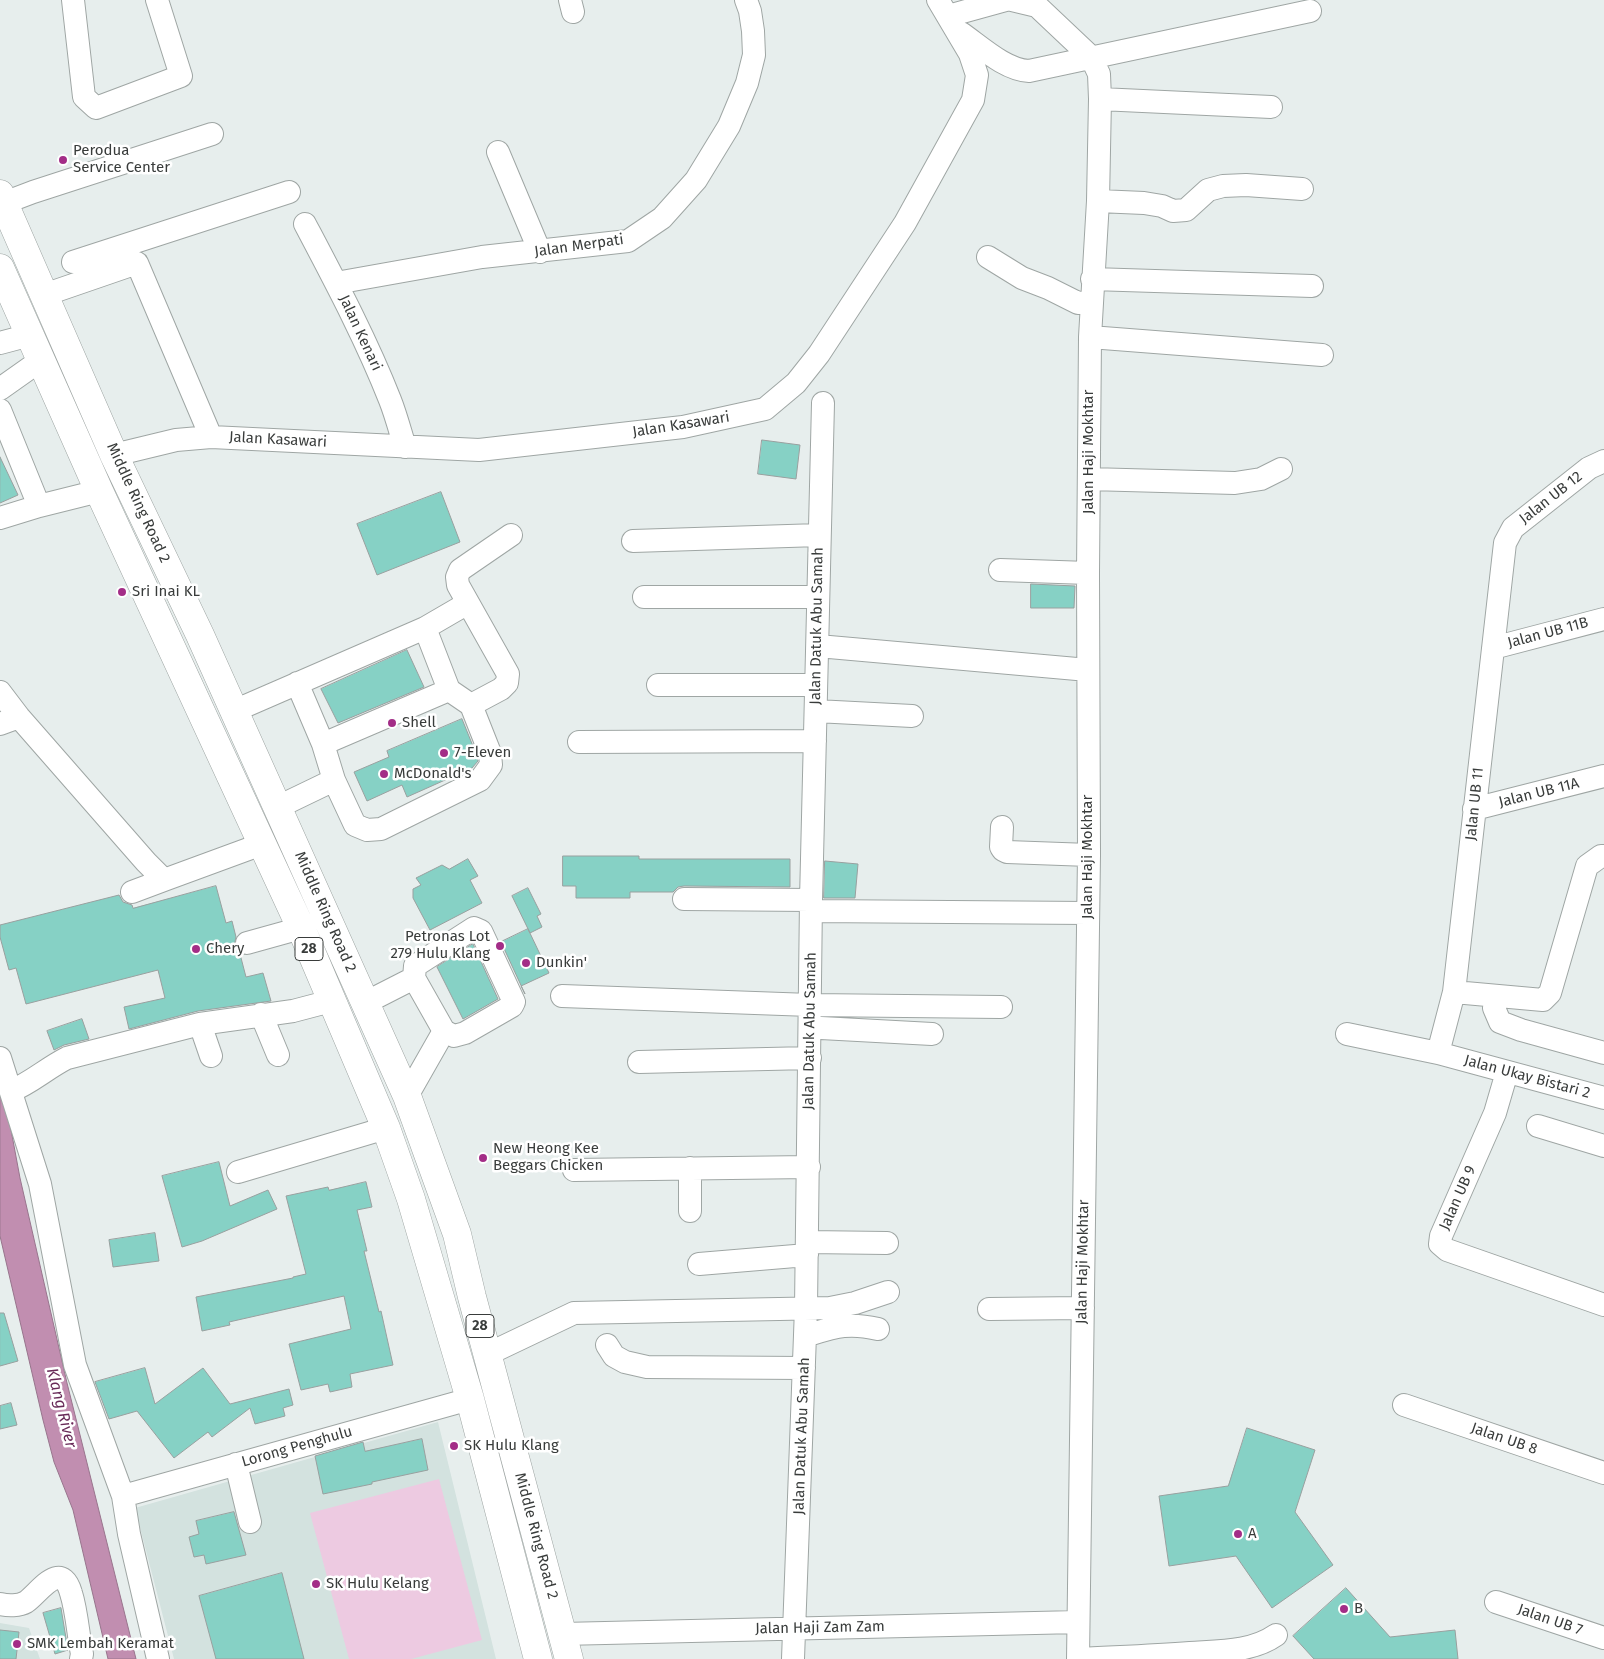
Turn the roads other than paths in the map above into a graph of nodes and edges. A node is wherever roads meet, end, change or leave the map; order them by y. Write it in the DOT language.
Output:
graph roads {
  1 [pos="73,0"];
  2 [pos="157,0"];
  3 [pos="746,0"];
  4 [pos="1006,0"];
  5 [pos="1012,0"];
  6 [pos="1310,10"];
  7 [pos="947,15"];
  8 [pos="1091,57"];
  9 [pos="1100,99"];
  10 [pos="1271,107"];
  11 [pos="212,134"];
  12 [pos="498,152"];
  13 [pos="1302,190"];
  14 [pos="289,192"];
  15 [pos="2,199"];
  16 [pos="1098,201"];
  17 [pos="305,224"];
  18 [pos="540,252"];
  19 [pos="133,253"];
  20 [pos="988,257"];
  21 [pos="73,262"];
  22 [pos="0,268"];
  23 [pos="1092,279"];
  24 [pos="336,283"];
  25 [pos="1312,286"];
  26 [pos="44,295"];
  27 [pos="1091,302"];
  28 [pos="30,335"];
  29 [pos="1090,337"];
  30 [pos="0,344"];
  31 [pos="1322,355"];
  32 [pos="41,360"];
  33 [pos="0,389"];
  34 [pos="823,403"];
  35 [pos="0,410"];
  36 [pos="5,436"];
  37 [pos="211,437"];
  38 [pos="405,447"];
  39 [pos="114,455"];
  40 [pos="1604,462"];
  41 [pos="1281,469"];
  42 [pos="1089,479"];
  43 [pos="99,492"];
  44 [pos="39,506"];
  45 [pos="0,518"];
  46 [pos="511,535"];
  47 [pos="819,535"];
  48 [pos="633,541"];
  49 [pos="1505,543"];
  50 [pos="1000,570"];
  51 [pos="1088,573"];
  52 [pos="818,597"];
  53 [pos="644,598"];
  54 [pos="468,603"];
  55 [pos="1604,619"];
  56 [pos="425,628"];
  57 [pos="818,646"];
  58 [pos="1493,648"];
  59 [pos="1088,670"];
  60 [pos="296,683"];
  61 [pos="658,685"];
  62 [pos="816,685"];
  63 [pos="449,690"];
  64 [pos="0,692"];
  65 [pos="471,705"];
  66 [pos="234,711"];
  67 [pos="816,711"];
  68 [pos="912,716"];
  69 [pos="9,720"];
  70 [pos="815,741"];
  71 [pos="579,742"];
  72 [pos="322,744"];
  73 [pos="1604,776"];
  74 [pos="334,780"];
  75 [pos="278,807"];
  76 [pos="1474,809"];
  77 [pos="1002,827"];
  78 [pos="262,844"];
  79 [pos="1089,855"];
  80 [pos="1604,856"];
  81 [pos="164,880"];
  82 [pos="132,892"];
  83 [pos="684,899"];
  84 [pos="812,906"];
  85 [pos="1088,913"];
  86 [pos="301,928"];
  87 [pos="247,943"];
  88 [pos="414,978"];
  89 [pos="1454,992"];
  90 [pos="562,996"];
  91 [pos="1498,996"];
  92 [pos="331,1001"];
  93 [pos="366,1002"];
  94 [pos="810,1005"];
  95 [pos="1001,1007"];
  96 [pos="262,1014"];
  97 [pos="200,1024"];
  98 [pos="810,1028"];
  99 [pos="444,1031"];
  100 [pos="932,1034"];
  101 [pos="1347,1034"];
  102 [pos="1604,1053"];
  103 [pos="1444,1054"];
  104 [pos="278,1055"];
  105 [pos="211,1056"];
  106 [pos="0,1058"];
  107 [pos="810,1058"];
  108 [pos="639,1062"];
  109 [pos="1507,1072"];
  110 [pos="11,1091"];
  111 [pos="407,1096"];
  112 [pos="1604,1098"];
  113 [pos="1538,1126"];
  114 [pos="386,1128"];
  115 [pos="1604,1146"];
  116 [pos="809,1167"];
  117 [pos="690,1168"];
  118 [pos="574,1170"];
  119 [pos="238,1172"];
  120 [pos="690,1211"];
  121 [pos="887,1243"];
  122 [pos="807,1248"];
  123 [pos="699,1264"];
  124 [pos="888,1292"];
  125 [pos="1604,1305"];
  126 [pos="806,1308"];
  127 [pos="1083,1308"];
  128 [pos="989,1309"];
  129 [pos="878,1329"];
  130 [pos="805,1336"];
  131 [pos="607,1345"];
  132 [pos="488,1354"];
  133 [pos="804,1368"];
  134 [pos="470,1399"];
  135 [pos="1404,1405"];
  136 [pos="236,1464"];
  137 [pos="1604,1473"];
  138 [pos="123,1496"];
  139 [pos="250,1522"];
  140 [pos="1496,1602"];
  141 [pos="0,1604"];
  142 [pos="1078,1622"];
  143 [pos="794,1629"];
  144 [pos="1604,1638"];
  145 [pos="566,1647"];
  146 [pos="1153,1657"];
  147 [pos="81,1659"];
  148 [pos="158,1659"];
  149 [pos="538,1659"];
  150 [pos="794,1659"];
  151 [pos="1078,1659"];
  152 [pos="1254,1659"];
  1 -- 2 [label="street"];
  3 -- 18 [label="street, Jalan Merpati"];
  4 -- 7 [label="street"];
  5 -- 8 [label="street"];
  6 -- 8 [label="street"];
  7 -- 8 [label="street"];
  7 -- 38 [label="street, Jalan Kasawari"];
  8 -- 9 [label="street, Jalan Haji Mokhtar"];
  9 -- 10 [label="street"];
  9 -- 16 [label="street, Jalan Haji Mokhtar"];
  11 -- 15 [label="street"];
  12 -- 18 [label="street"];
  13 -- 16 [label="street"];
  14 -- 19 [label="street"];
  15 -- 26 [label="highway, Middle Ring Road 2 / 28"];
  16 -- 23 [label="street, Jalan Haji Mokhtar"];
  17 -- 24 [label="street, Jalan Kenari"];
  18 -- 24 [label="street, Jalan Merpati"];
  19 -- 21 [label="street"];
  19 -- 26 [label="street"];
  19 -- 37 [label="street"];
  20 -- 27 [label="street"];
  22 -- 28 [label="highway, Middle Ring Road 2 / 28"];
  23 -- 25 [label="street"];
  23 -- 27 [label="street, Jalan Haji Mokhtar"];
  24 -- 38 [label="street, Jalan Kenari"];
  26 -- 39 [label="highway, Middle Ring Road 2 / 28"];
  27 -- 29 [label="street, Jalan Haji Mokhtar"];
  28 -- 30 [label="street"];
  28 -- 32 [label="highway, Middle Ring Road 2 / 28"];
  29 -- 31 [label="street"];
  29 -- 42 [label="street, Jalan Haji Mokhtar"];
  32 -- 33 [label="street"];
  32 -- 43 [label="highway, Middle Ring Road 2 / 28"];
  34 -- 47 [label="street, Jalan Datuk Abu Samah"];
  35 -- 36 [label="street"];
  36 -- 44 [label="street"];
  37 -- 38 [label="street, Jalan Kasawari"];
  37 -- 39 [label="street, Jalan Kasawari"];
  39 -- 66 [label="highway, Middle Ring Road 2 / 28"];
  40 -- 49 [label="street, Jalan UB 12"];
  41 -- 42 [label="street"];
  42 -- 51 [label="street, Jalan Haji Mokhtar"];
  43 -- 44 [label="street"];
  43 -- 78 [label="highway, Middle Ring Road 2 / 28"];
  44 -- 45 [label="street"];
  46 -- 54 [label="street"];
  47 -- 48 [label="street"];
  47 -- 52 [label="street, Jalan Datuk Abu Samah"];
  49 -- 58 [label="street, Jalan UB 11"];
  50 -- 51 [label="street"];
  51 -- 59 [label="street, Jalan Haji Mokhtar"];
  52 -- 53 [label="street"];
  52 -- 57 [label="street, Jalan Datuk Abu Samah"];
  54 -- 56 [label="street"];
  54 -- 65 [label="street"];
  55 -- 58 [label="street, Jalan UB 11B"];
  56 -- 60 [label="street"];
  56 -- 63 [label="street"];
  57 -- 59 [label="street"];
  57 -- 62 [label="street, Jalan Datuk Abu Samah"];
  58 -- 76 [label="street, Jalan UB 11"];
  59 -- 79 [label="street, Jalan Haji Mokhtar"];
  60 -- 66 [label="street"];
  60 -- 72 [label="street"];
  61 -- 62 [label="street"];
  62 -- 67 [label="street, Jalan Datuk Abu Samah"];
  63 -- 65 [label="street"];
  63 -- 72 [label="street"];
  64 -- 69 [label="street"];
  65 -- 74 [label="street"];
  66 -- 75 [label="highway, Middle Ring Road 2 / 28"];
  67 -- 68 [label="street"];
  67 -- 70 [label="street, Jalan Datuk Abu Samah"];
  69 -- 81 [label="street"];
  70 -- 71 [label="street"];
  70 -- 84 [label="street, Jalan Datuk Abu Samah"];
  72 -- 74 [label="street"];
  73 -- 76 [label="street, Jalan UB 11A"];
  74 -- 75 [label="street"];
  75 -- 93 [label="highway, Middle Ring Road 2 / 28"];
  76 -- 89 [label="street, Jalan UB 11"];
  77 -- 79 [label="street"];
  78 -- 81 [label="street"];
  78 -- 86 [label="highway, Middle Ring Road 2 / 28"];
  79 -- 85 [label="street, Jalan Haji Mokhtar"];
  80 -- 91 [label="street"];
  81 -- 82 [label="street"];
  83 -- 84 [label="street"];
  84 -- 85 [label="street"];
  84 -- 94 [label="street, Jalan Datuk Abu Samah"];
  85 -- 127 [label="street, Jalan Haji Mokhtar"];
  86 -- 87 [label="street"];
  86 -- 92 [label="highway, Middle Ring Road 2 / 28"];
  88 -- 93 [label="street"];
  88 -- 99 [label="street"];
  88 -- 99 [label="street"];
  89 -- 91 [label="street"];
  89 -- 103 [label="street, Jalan UB 11"];
  90 -- 94 [label="street"];
  91 -- 102 [label="street"];
  92 -- 96 [label="street"];
  92 -- 114 [label="highway, Middle Ring Road 2 / 28"];
  93 -- 111 [label="highway, Middle Ring Road 2 / 28"];
  94 -- 95 [label="street"];
  94 -- 98 [label="street, Jalan Datuk Abu Samah"];
  96 -- 97 [label="street"];
  96 -- 104 [label="street"];
  97 -- 105 [label="street"];
  97 -- 110 [label="street"];
  98 -- 100 [label="street"];
  98 -- 107 [label="street, Jalan Datuk Abu Samah"];
  99 -- 111 [label="street"];
  101 -- 103 [label="street, Jalan Ukay Bistari 2"];
  103 -- 109 [label="street, Jalan Ukay Bistari 2"];
  106 -- 110 [label="street"];
  107 -- 108 [label="street"];
  107 -- 116 [label="street, Jalan Datuk Abu Samah"];
  109 -- 112 [label="street, Jalan Ukay Bistari 2"];
  109 -- 125 [label="street, Jalan UB 9"];
  110 -- 138 [label="street"];
  111 -- 132 [label="highway, Middle Ring Road 2 / 28"];
  113 -- 115 [label="street"];
  114 -- 119 [label="street"];
  114 -- 134 [label="highway, Middle Ring Road 2 / 28"];
  116 -- 117 [label="street"];
  116 -- 122 [label="street, Jalan Datuk Abu Samah"];
  117 -- 118 [label="street"];
  117 -- 120 [label="street"];
  121 -- 122 [label="street"];
  122 -- 123 [label="street"];
  122 -- 126 [label="street, Jalan Datuk Abu Samah"];
  124 -- 126 [label="street"];
  126 -- 130 [label="street, Jalan Datuk Abu Samah"];
  126 -- 132 [label="street"];
  127 -- 128 [label="street"];
  127 -- 142 [label="street, Jalan Haji Mokhtar"];
  129 -- 130 [label="street"];
  130 -- 133 [label="street, Jalan Datuk Abu Samah"];
  131 -- 133 [label="street"];
  132 -- 145 [label="highway, Middle Ring Road 2 / 28"];
  133 -- 143 [label="street, Jalan Datuk Abu Samah"];
  134 -- 136 [label="street, Lorong Penghulu"];
  134 -- 149 [label="highway, Middle Ring Road 2 / 28"];
  135 -- 137 [label="street, Jalan UB 8"];
  136 -- 138 [label="street, Lorong Penghulu"];
  136 -- 139 [label="street"];
  138 -- 148 [label="street"];
  140 -- 144 [label="street, Jalan UB 7"];
  141 -- 147 [label="street"];
  142 -- 143 [label="street, Jalan Haji Zam Zam"];
  142 -- 151 [label="street, Jalan Haji Mokhtar"];
  143 -- 145 [label="street, Jalan Haji Zam Zam"];
  143 -- 150 [label="street, Jalan Datuk Abu Samah"];
  146 -- 151 [label="street"];
  146 -- 152 [label="street"];
}
